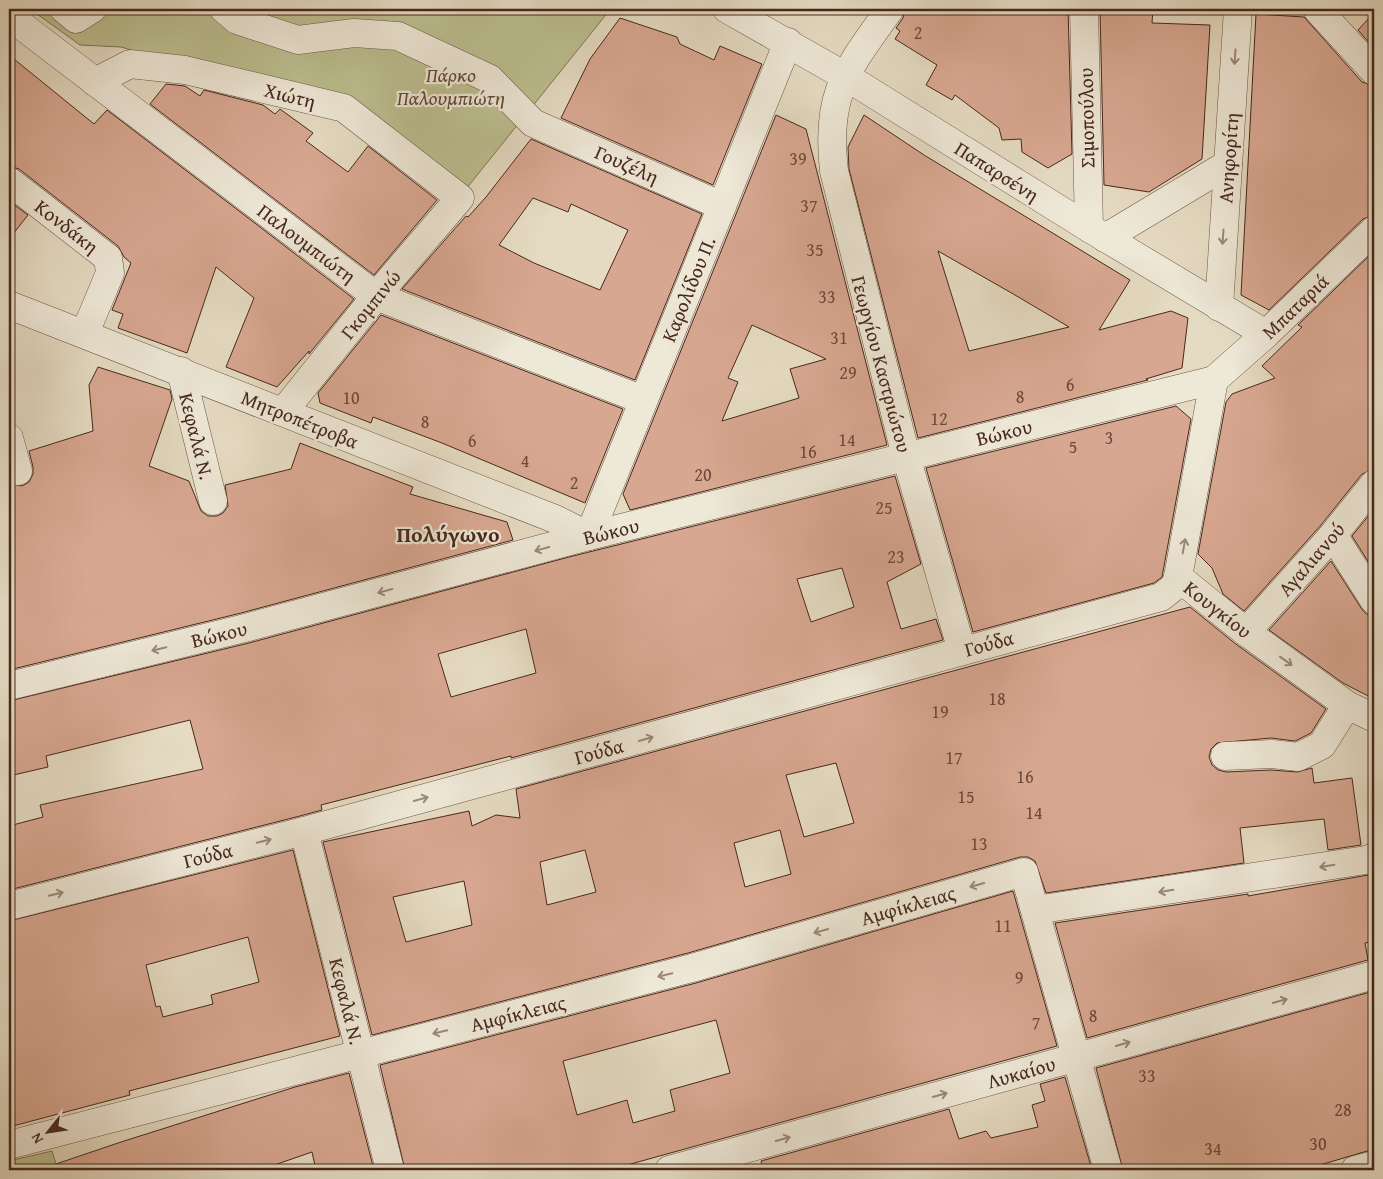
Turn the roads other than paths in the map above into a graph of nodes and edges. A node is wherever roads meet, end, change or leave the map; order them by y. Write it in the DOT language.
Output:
graph roads {
  1 [pos="64,9"];
  2 [pos="92,9"];
  3 [pos="224,9"];
  4 [pos="727,9"];
  5 [pos="890,9"];
  6 [pos="1084,9"];
  7 [pos="1238,9"];
  8 [pos="1317,9"];
  9 [pos="9,16"];
  10 [pos="788,42"];
  11 [pos="1374,71"];
  12 [pos="845,76"];
  13 [pos="95,82"];
  14 [pos="1228,164"];
  15 [pos="9,181"];
  16 [pos="460,198"];
  17 [pos="722,206"];
  18 [pos="1374,230"];
  19 [pos="1097,233"];
  20 [pos="376,296"];
  21 [pos="9,305"];
  22 [pos="1219,307"];
  23 [pos="85,334"];
  24 [pos="1266,334"];
  25 [pos="181,372"];
  26 [pos="1214,380"];
  27 [pos="643,400"];
  28 [pos="282,412"];
  29 [pos="9,438"];
  30 [pos="906,456"];
  31 [pos="18,471"];
  32 [pos="1374,484"];
  33 [pos="213,501"];
  34 [pos="1333,535"];
  35 [pos="589,536"];
  36 [pos="1178,577"];
  37 [pos="1374,600"];
  38 [pos="1246,632"];
  39 [pos="962,651"];
  40 [pos="9,686"];
  41 [pos="1347,705"];
  42 [pos="1374,718"];
  43 [pos="1225,756"];
  44 [pos="304,831"];
  45 [pos="1374,857"];
  46 [pos="9,906"];
  47 [pos="1035,910"];
  48 [pos="1374,975"];
  49 [pos="360,1053"];
  50 [pos="1076,1057"];
  51 [pos="9,1145"];
  52 [pos="747,1160"];
  53 [pos="1374,1165"];
  54 [pos="390,1170"];
  55 [pos="669,1170"];
  56 [pos="1108,1170"];
  57 [pos="1355,1170"];
  1 -- 2 [label="street"];
  3 -- 17 [label="street, Γουζέλη"];
  4 -- 10 [label="street, Παπαρσένη"];
  5 -- 12 [label="street, Γεωργίου Καστριώτου"];
  6 -- 19 [label="street, Σιμοπούλου"];
  7 -- 14 [label="street, Ανηφορίτη, one-way"];
  8 -- 11 [label="street"];
  9 -- 13 [label="street, Παλουμπιώτη"];
  10 -- 12 [label="street, Παπαρσένη"];
  10 -- 17 [label="street, Καρολίδου Π."];
  12 -- 19 [label="street, Παπαρσένη"];
  12 -- 30 [label="street, Γεωργίου Καστριώτου"];
  13 -- 16 [label="street, Χιώτη"];
  13 -- 20 [label="street, Παλουμπιώτη"];
  14 -- 19 [label="street"];
  14 -- 22 [label="street, Ανηφορίτη, one-way"];
  15 -- 23 [label="street, Κονδάκη"];
  16 -- 20 [label="street, Γκομπινώ"];
  17 -- 27 [label="street, Καρολίδου Π."];
  18 -- 24 [label="street, Μπαταριά"];
  19 -- 22 [label="street, Παπαρσένη"];
  20 -- 27 [label="street, Παλουμπιώτη"];
  20 -- 28 [label="street, Γκομπινώ"];
  21 -- 23 [label="street, Μητροπέτροβα"];
  22 -- 24 [label="street, Παπαρσένη"];
  23 -- 25 [label="street, Μητροπέτροβα"];
  24 -- 26 [label="street, Μπαταριά"];
  25 -- 28 [label="street, Μητροπέτροβα"];
  25 -- 33 [label="street, Κεφαλά Ν."];
  26 -- 30 [label="street, Βώκου"];
  36 -- 26 [label="street, Κουγκίου, one-way"];
  27 -- 35 [label="street, Καρολίδου Π."];
  28 -- 35 [label="street, Μητροπέτροβα"];
  29 -- 31 [label="street"];
  30 -- 35 [label="street, Βώκου"];
  30 -- 39 [label="street, Γεωργίου Καστριώτου"];
  32 -- 34 [label="street, Αγαλιανού"];
  34 -- 37 [label="street"];
  34 -- 38 [label="street, Αγαλιανού"];
  35 -- 40 [label="street, Βώκου, one-way"];
  36 -- 38 [label="street, Κουγκίου"];
  36 -- 39 [label="street, Γούδα"];
  38 -- 41 [label="street, Κουγκίου, one-way"];
  44 -- 39 [label="street, Γούδα, one-way"];
  41 -- 42 [label="street, Κουγκίου"];
  41 -- 43 [label="street"];
  46 -- 44 [label="street, Γούδα, one-way"];
  44 -- 49 [label="street, Κεφαλά Ν."];
  45 -- 47 [label="street, one-way"];
  47 -- 49 [label="street, Αμφίκλειας, one-way"];
  47 -- 50 [label="street"];
  50 -- 48 [label="street, Λυκαίου, one-way"];
  49 -- 51 [label="street, Αμφίκλειας"];
  49 -- 54 [label="street, Κεφαλά Ν."];
  52 -- 50 [label="street, Λυκαίου, one-way"];
  50 -- 56 [label="street"];
  52 -- 55 [label="street, Λυκαίου"];
  53 -- 57 [label="street"];
}
